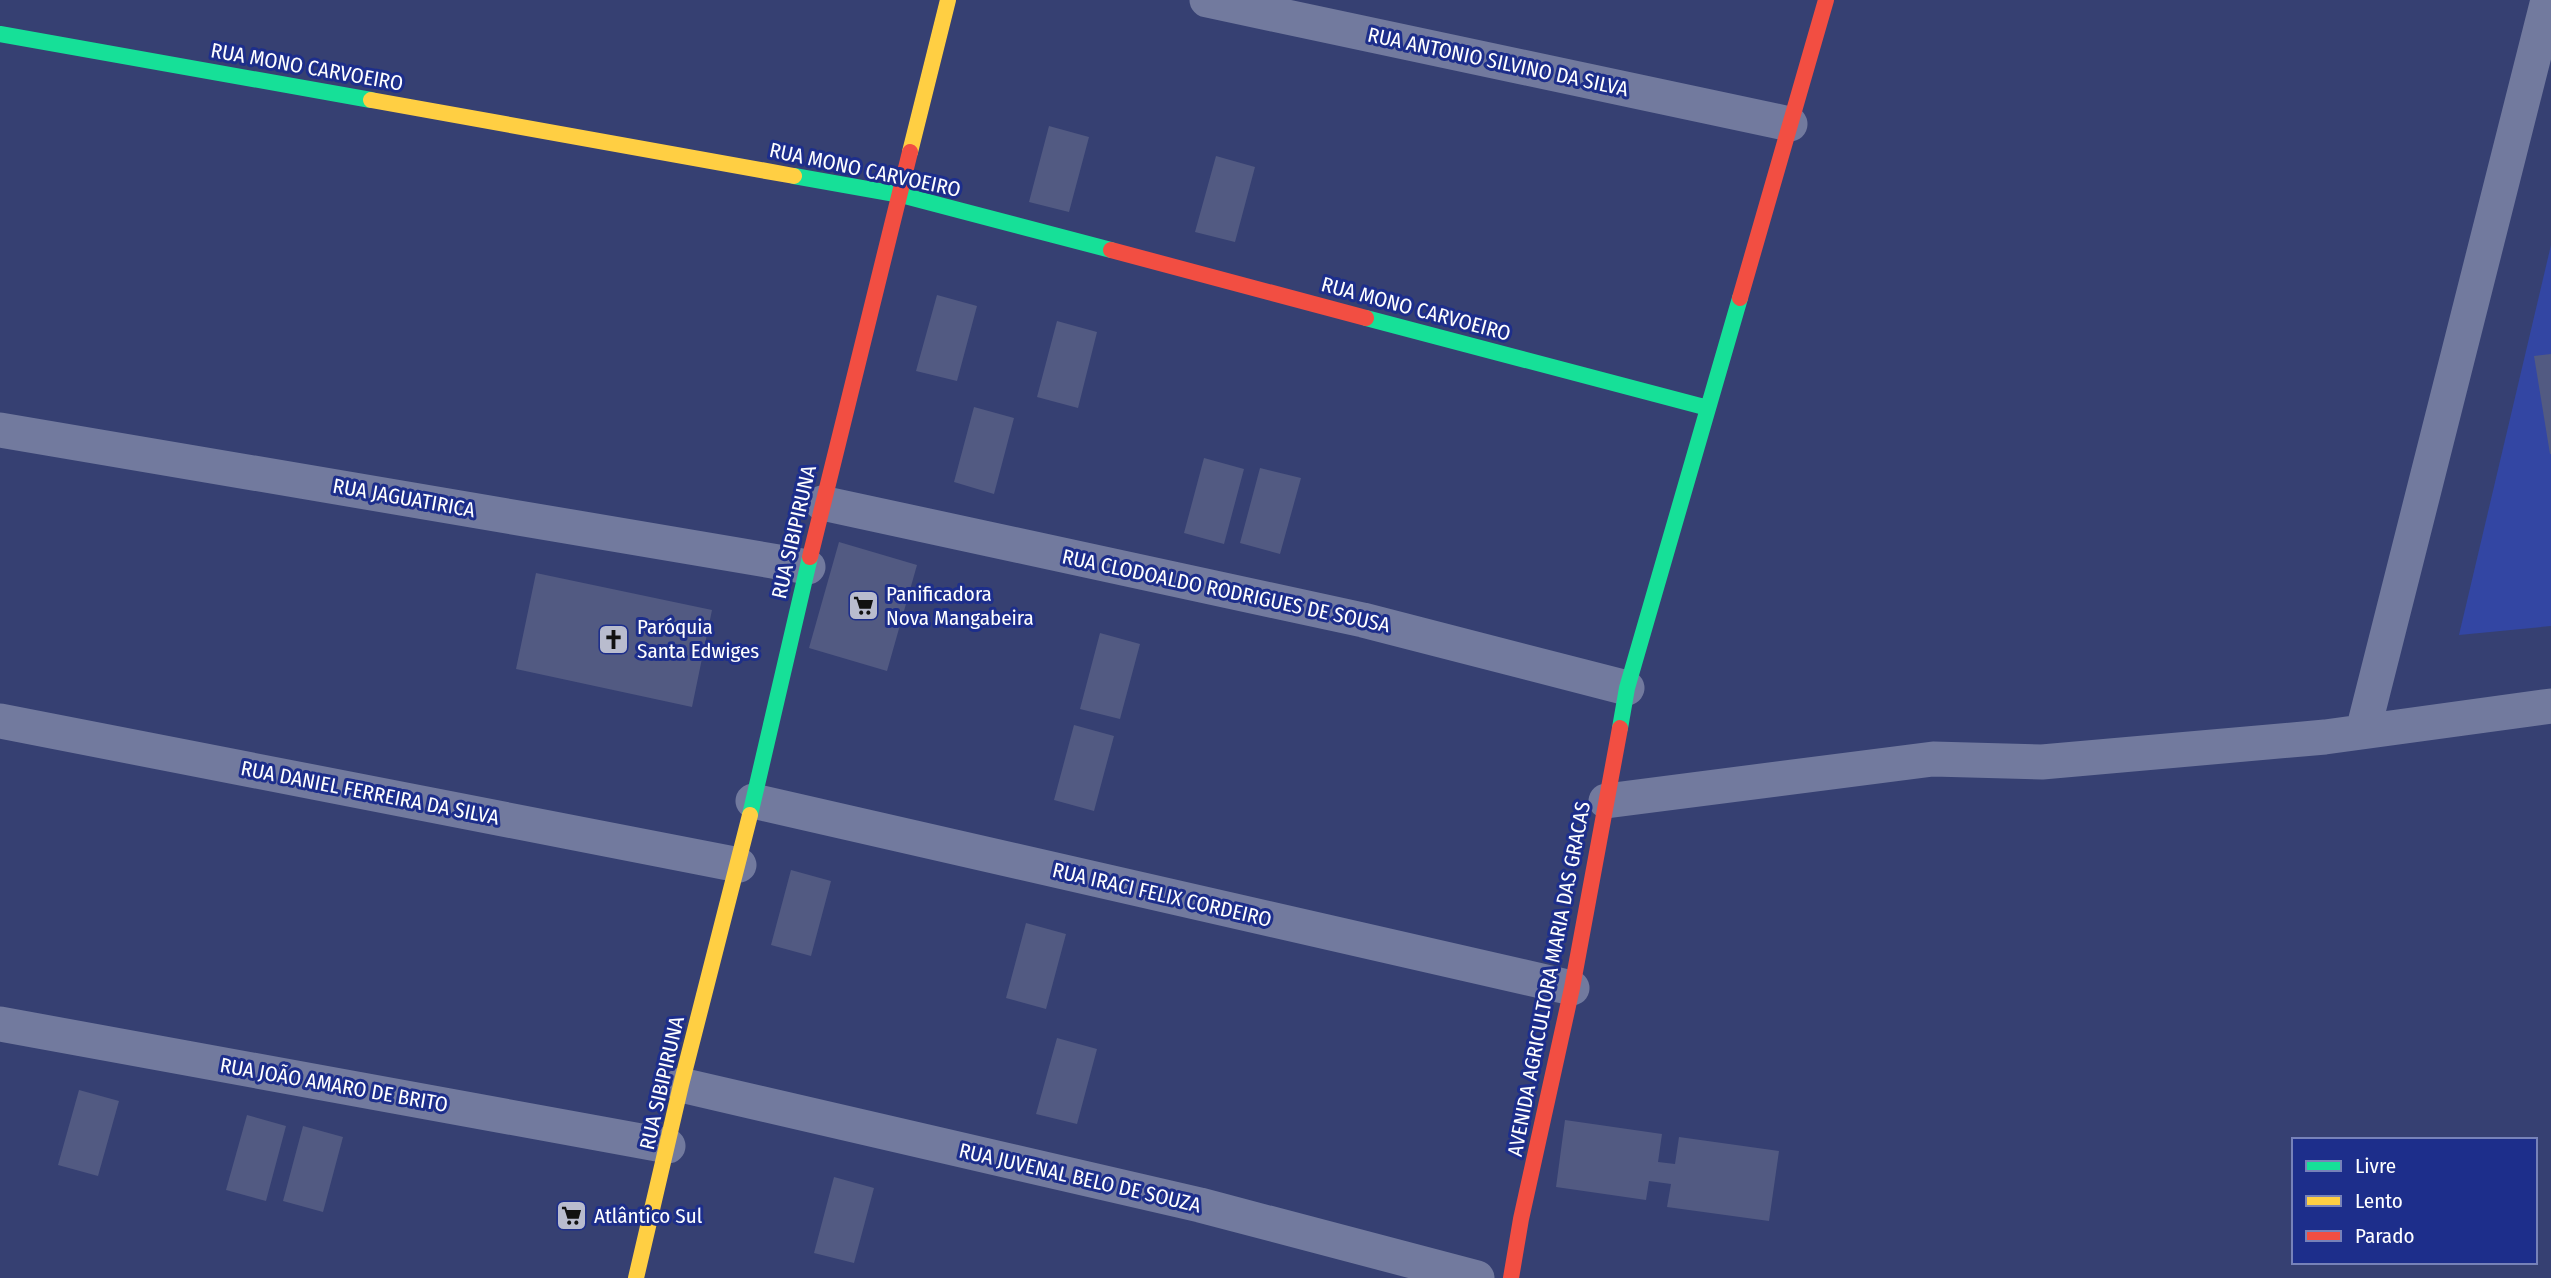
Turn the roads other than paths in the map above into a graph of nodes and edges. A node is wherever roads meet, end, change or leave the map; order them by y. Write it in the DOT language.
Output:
graph roads {
  1 [pos="948,0"];
  2 [pos="1207,0"];
  3 [pos="1826,0"];
  4 [pos="2548,0"];
  5 [pos="0,34"];
  6 [pos="1790,124"];
  7 [pos="901,195"];
  8 [pos="1708,408"];
  9 [pos="0,430"];
  10 [pos="822,503"];
  11 [pos="808,567"];
  12 [pos="1627,688"];
  13 [pos="2551,706"];
  14 [pos="0,721"];
  15 [pos="2363,731"];
  16 [pos="753,801"];
  17 [pos="1606,801"];
  18 [pos="740,865"];
  19 [pos="1572,988"];
  20 [pos="0,1024"];
  21 [pos="681,1085"];
  22 [pos="668,1146"];
  23 [pos="636,1278"];
  24 [pos="1477,1278"];
  25 [pos="1511,1278"];
  1 -- 7 [label="street, RUA SIBIPIRUNA"];
  2 -- 6 [label="street, RUA ANTONIO SILVINO DA SILVA"];
  3 -- 6 [label="street, AVENIDA AGRICULTORA MARIA DAS GRACAS"];
  4 -- 15 [label="street"];
  5 -- 7 [label="street, RUA MONO CARVOEIRO"];
  6 -- 8 [label="street, AVENIDA AGRICULTORA MARIA DAS GRACAS"];
  7 -- 8 [label="street, RUA MONO CARVOEIRO"];
  7 -- 10 [label="street, RUA SIBIPIRUNA"];
  8 -- 12 [label="street, AVENIDA AGRICULTORA MARIA DAS GRACAS"];
  9 -- 11 [label="street, RUA JAGUATIRICA"];
  10 -- 11 [label="street, RUA SIBIPIRUNA"];
  10 -- 12 [label="street, RUA CLODOALDO RODRIGUES DE SOUSA"];
  11 -- 16 [label="street, RUA SIBIPIRUNA"];
  12 -- 17 [label="street, AVENIDA AGRICULTORA MARIA DAS GRACAS"];
  13 -- 15 [label="street"];
  14 -- 18 [label="street, RUA DANIEL FERREIRA DA SILVA"];
  15 -- 17 [label="street"];
  16 -- 18 [label="street, RUA SIBIPIRUNA"];
  16 -- 19 [label="street, RUA IRACI FELIX CORDEIRO"];
  17 -- 19 [label="street, AVENIDA AGRICULTORA MARIA DAS GRACAS"];
  18 -- 21 [label="street, RUA SIBIPIRUNA"];
  19 -- 25 [label="street, AVENIDA AGRICULTORA MARIA DAS GRACAS"];
  20 -- 22 [label="street, RUA JOÃO AMARO DE BRITO"];
  21 -- 22 [label="street, RUA SIBIPIRUNA"];
  21 -- 24 [label="street, RUA JUVENAL BELO DE SOUZA"];
  22 -- 23 [label="street, RUA SIBIPIRUNA"];
}
